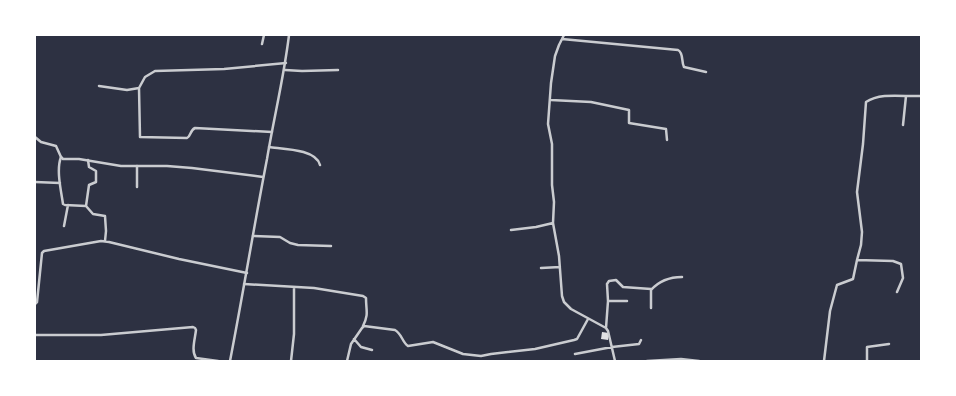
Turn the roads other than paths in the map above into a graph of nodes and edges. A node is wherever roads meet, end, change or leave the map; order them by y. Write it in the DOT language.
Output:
graph roads {
  1 [pos="264,35"];
  2 [pos="289,35"];
  3 [pos="564,35"];
  4 [pos="562,39"];
  5 [pos="262,44"];
  6 [pos="286,63"];
  7 [pos="285,70"];
  8 [pos="338,70"];
  9 [pos="706,72"];
  10 [pos="99,86"];
  11 [pos="139,88"];
  12 [pos="906,96"];
  13 [pos="921,96"];
  14 [pos="551,100"];
  15 [pos="903,125"];
  16 [pos="272,132"];
  17 [pos="35,137"];
  18 [pos="667,140"];
  19 [pos="269,148"];
  20 [pos="61,157"];
  21 [pos="88,160"];
  22 [pos="320,165"];
  23 [pos="138,166"];
  24 [pos="263,177"];
  25 [pos="35,182"];
  26 [pos="60,183"];
  27 [pos="137,188"];
  28 [pos="68,205"];
  29 [pos="86,206"];
  30 [pos="554,223"];
  31 [pos="64,226"];
  32 [pos="511,230"];
  33 [pos="253,236"];
  34 [pos="105,242"];
  35 [pos="331,246"];
  36 [pos="856,260"];
  37 [pos="560,267"];
  38 [pos="541,268"];
  39 [pos="247,273"];
  40 [pos="682,277"];
  41 [pos="244,284"];
  42 [pos="294,288"];
  43 [pos="652,290"];
  44 [pos="897,292"];
  45 [pos="608,301"];
  46 [pos="627,301"];
  47 [pos="35,304"];
  48 [pos="651,308"];
  49 [pos="588,319"];
  50 [pos="362,328"];
  51 [pos="606,328"];
  52 [pos="35,335"];
  53 [pos="354,338"];
  54 [pos="641,340"];
  55 [pos="889,344"];
  56 [pos="612,347"];
  57 [pos="372,350"];
  58 [pos="574,354"];
  59 [pos="218,361"];
  60 [pos="230,361"];
  61 [pos="291,361"];
  62 [pos="347,361"];
  63 [pos="614,361"];
  64 [pos="646,361"];
  65 [pos="699,361"];
  66 [pos="824,361"];
  67 [pos="867,361"];
  1 -- 5 [label="street"];
  2 -- 6 [label="street"];
  3 -- 4 [label="street"];
  4 -- 9 [label="street"];
  4 -- 14 [label="street"];
  6 -- 7 [label="street"];
  6 -- 11 [label="street"];
  7 -- 8 [label="street"];
  7 -- 16 [label="street"];
  10 -- 11 [label="street"];
  11 -- 16 [label="street"];
  12 -- 13 [label="street"];
  12 -- 15 [label="street"];
  12 -- 36 [label="street"];
  14 -- 18 [label="street"];
  14 -- 30 [label="street"];
  16 -- 19 [label="street"];
  17 -- 20 [label="street"];
  19 -- 22 [label="street"];
  19 -- 24 [label="street"];
  20 -- 21 [label="street"];
  20 -- 26 [label="street"];
  21 -- 23 [label="street"];
  21 -- 29 [label="street"];
  23 -- 24 [label="street"];
  23 -- 27 [label="street"];
  24 -- 33 [label="street"];
  25 -- 26 [label="street"];
  26 -- 28 [label="street"];
  28 -- 29 [label="street"];
  28 -- 31 [label="street"];
  29 -- 34 [label="street"];
  30 -- 32 [label="street"];
  30 -- 37 [label="street"];
  33 -- 35 [label="street"];
  33 -- 39 [label="street"];
  34 -- 39 [label="street"];
  34 -- 47 [label="street"];
  36 -- 44 [label="street"];
  36 -- 66 [label="street"];
  37 -- 38 [label="street"];
  37 -- 49 [label="street"];
  39 -- 41 [label="street"];
  40 -- 43 [label="street"];
  41 -- 42 [label="street"];
  41 -- 60 [label="street"];
  42 -- 50 [label="street"];
  42 -- 61 [label="street"];
  43 -- 45 [label="street"];
  43 -- 48 [label="street"];
  45 -- 46 [label="street"];
  45 -- 51 [label="street"];
  49 -- 50 [label="street"];
  49 -- 51 [label="street"];
  50 -- 53 [label="street"];
  51 -- 56 [label="street"];
  52 -- 59 [label="street"];
  53 -- 57 [label="street"];
  53 -- 62 [label="street"];
  54 -- 56 [label="street"];
  55 -- 67 [label="street"];
  56 -- 58 [label="street"];
  56 -- 63 [label="street"];
  64 -- 65 [label="street"];
}
